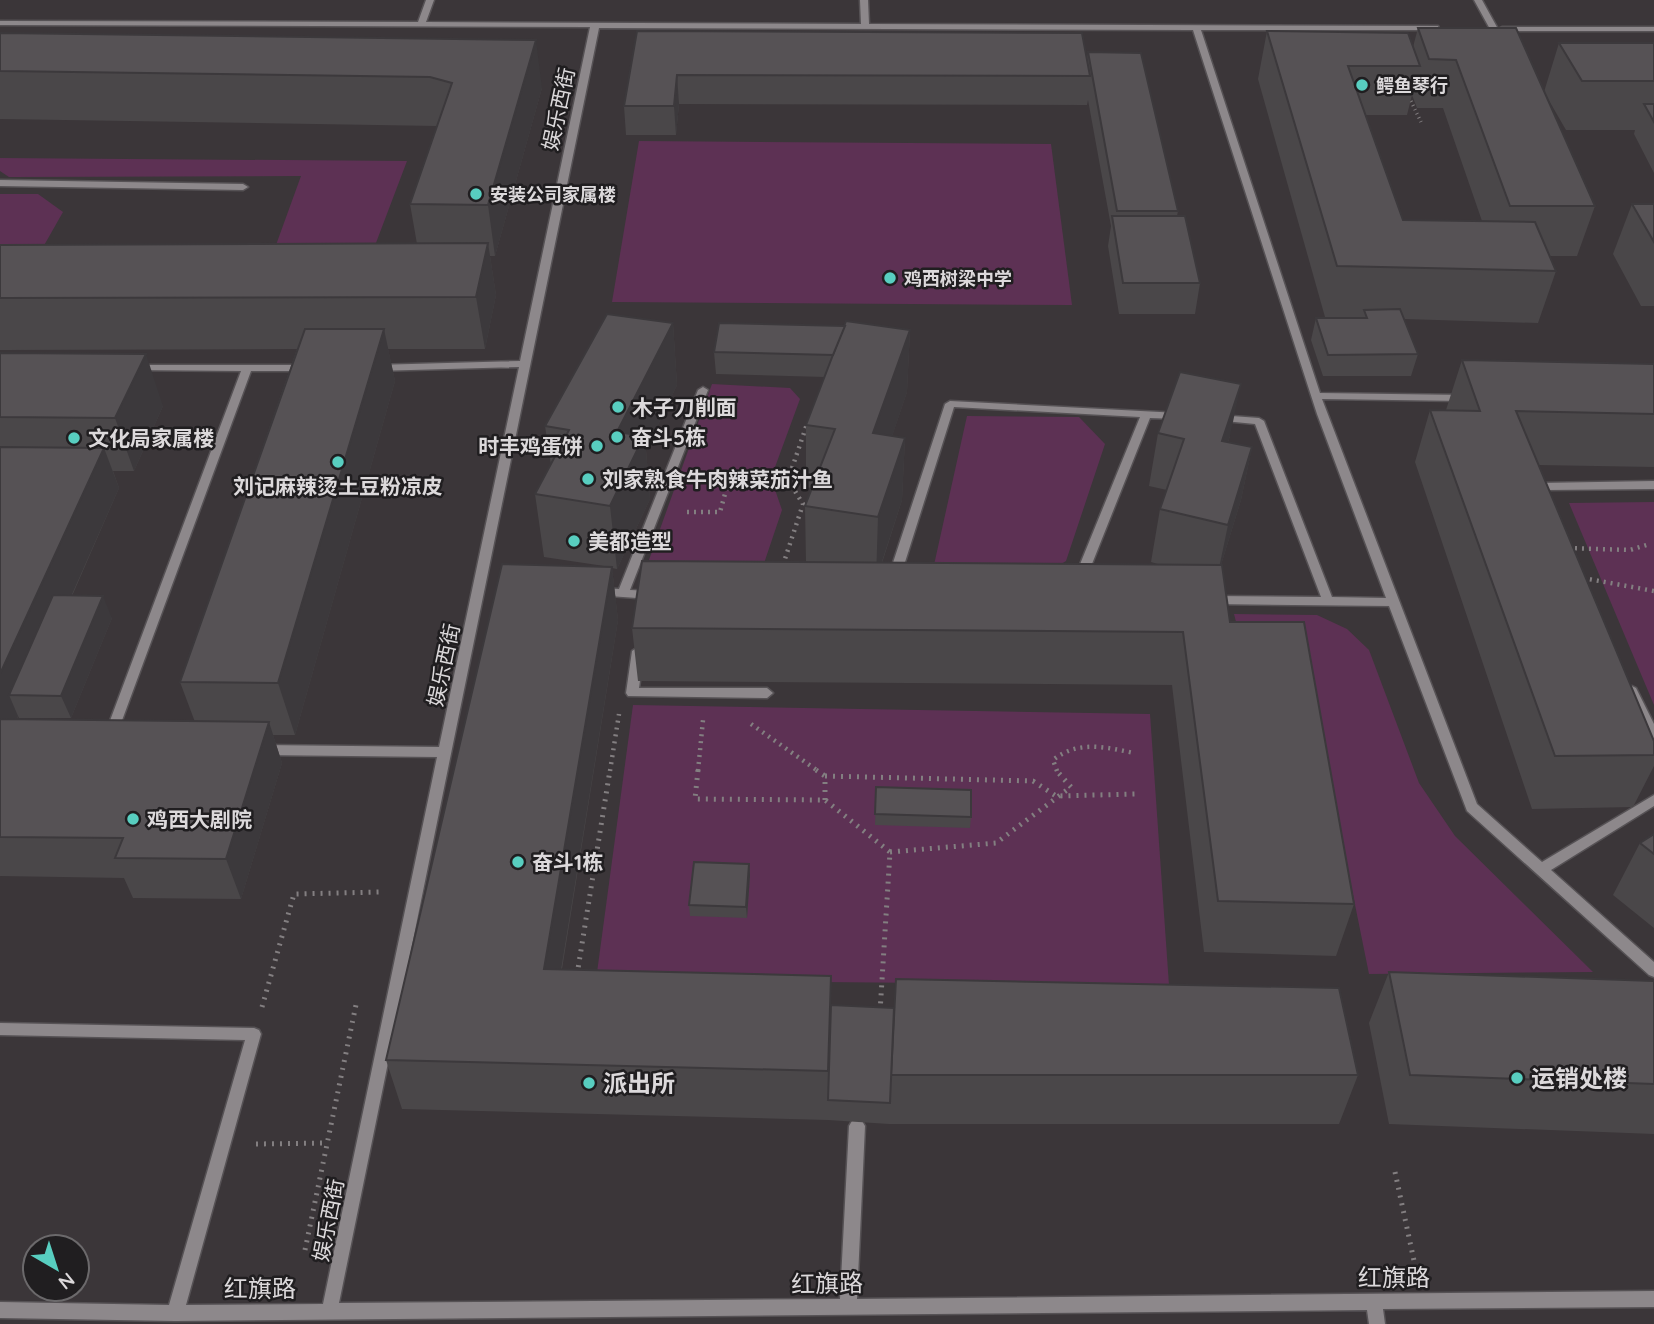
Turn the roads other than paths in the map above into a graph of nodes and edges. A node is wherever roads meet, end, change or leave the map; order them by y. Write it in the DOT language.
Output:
graph roads {
  1 [pos="430,0"];
  2 [pos="864,0"];
  3 [pos="1478,0"];
  4 [pos="0,23"];
  5 [pos="26,23"];
  6 [pos="421,24"];
  7 [pos="595,25"];
  8 [pos="864,27"];
  9 [pos="1196,27"];
  10 [pos="1440,28"];
  11 [pos="1481,29"];
  12 [pos="1494,29"];
  13 [pos="1654,29"];
  14 [pos="19,32"];
  15 [pos="1503,46"];
  16 [pos="0,183"];
  17 [pos="243,187"];
  18 [pos="525,364"];
  19 [pos="125,368"];
  20 [pos="247,368"];
  21 [pos="317,368"];
  22 [pos="359,368"];
  23 [pos="703,390"];
  24 [pos="1318,396"];
  25 [pos="1479,398"];
  26 [pos="1146,415"];
  27 [pos="1196,417"];
  28 [pos="1209,418"];
  29 [pos="1654,485"];
  30 [pos="1568,548"];
  31 [pos="892,584"];
  32 [pos="1077,587"];
  33 [pos="583,590"];
  34 [pos="622,593"];
  35 [pos="649,599"];
  36 [pos="1193,600"];
  37 [pos="1328,601"];
  38 [pos="1393,602"];
  39 [pos="641,632"];
  40 [pos="1626,676"];
  41 [pos="767,693"];
  42 [pos="1654,738"];
  43 [pos="105,750"];
  44 [pos="249,750"];
  45 [pos="445,752"];
  46 [pos="1654,800"];
  47 [pos="1540,870"];
  48 [pos="1654,971"];
  49 [pos="0,1029"];
  50 [pos="857,1126"];
  51 [pos="1654,1299"];
  52 [pos="1374,1302"];
  53 [pos="848,1307"];
  54 [pos="0,1310"];
  55 [pos="329,1312"];
  56 [pos="178,1319"];
  57 [pos="1377,1324"];
  1 -- 6 [label="street"];
  2 -- 8 [label="street"];
  3 -- 12 [label="street"];
  4 -- 5 [label="street"];
  5 -- 6 [label="street"];
  5 -- 14 [label="street"];
  6 -- 7 [label="street"];
  7 -- 8 [label="street"];
  7 -- 18 [label="street, 娱乐西街"];
  8 -- 9 [label="street"];
  9 -- 10 [label="street"];
  9 -- 24 [label="street"];
  11 -- 12 [label="street"];
  12 -- 13 [label="street"];
  12 -- 15 [label="street"];
  16 -- 17 [label="street"];
  18 -- 22 [label="street"];
  18 -- 45 [label="street, 娱乐西街"];
  19 -- 20 [label="street"];
  20 -- 21 [label="street"];
  20 -- 43 [label="street"];
  23 -- 34 [label="street"];
  24 -- 25 [label="street"];
  24 -- 38 [label="street"];
  26 -- 27 [label="street"];
  26 -- 31 [label="street"];
  26 -- 32 [label="street"];
  28 -- 37 [label="street"];
  29 -- 30 [label="street"];
  33 -- 34 [label="street"];
  34 -- 35 [label="street"];
  36 -- 37 [label="street"];
  37 -- 38 [label="street"];
  38 -- 47 [label="street"];
  39 -- 41 [label="street"];
  40 -- 42 [label="street"];
  44 -- 45 [label="street"];
  45 -- 55 [label="street, 娱乐西街"];
  46 -- 47 [label="street"];
  47 -- 48 [label="street"];
  49 -- 56 [label="street"];
  50 -- 53 [label="street"];
  51 -- 52 [label="street, 红旗路"];
  52 -- 53 [label="street, 红旗路"];
  52 -- 57 [label="street"];
  53 -- 55 [label="street, 红旗路"];
  54 -- 56 [label="street, 红旗路"];
  55 -- 56 [label="street, 红旗路"];
}
